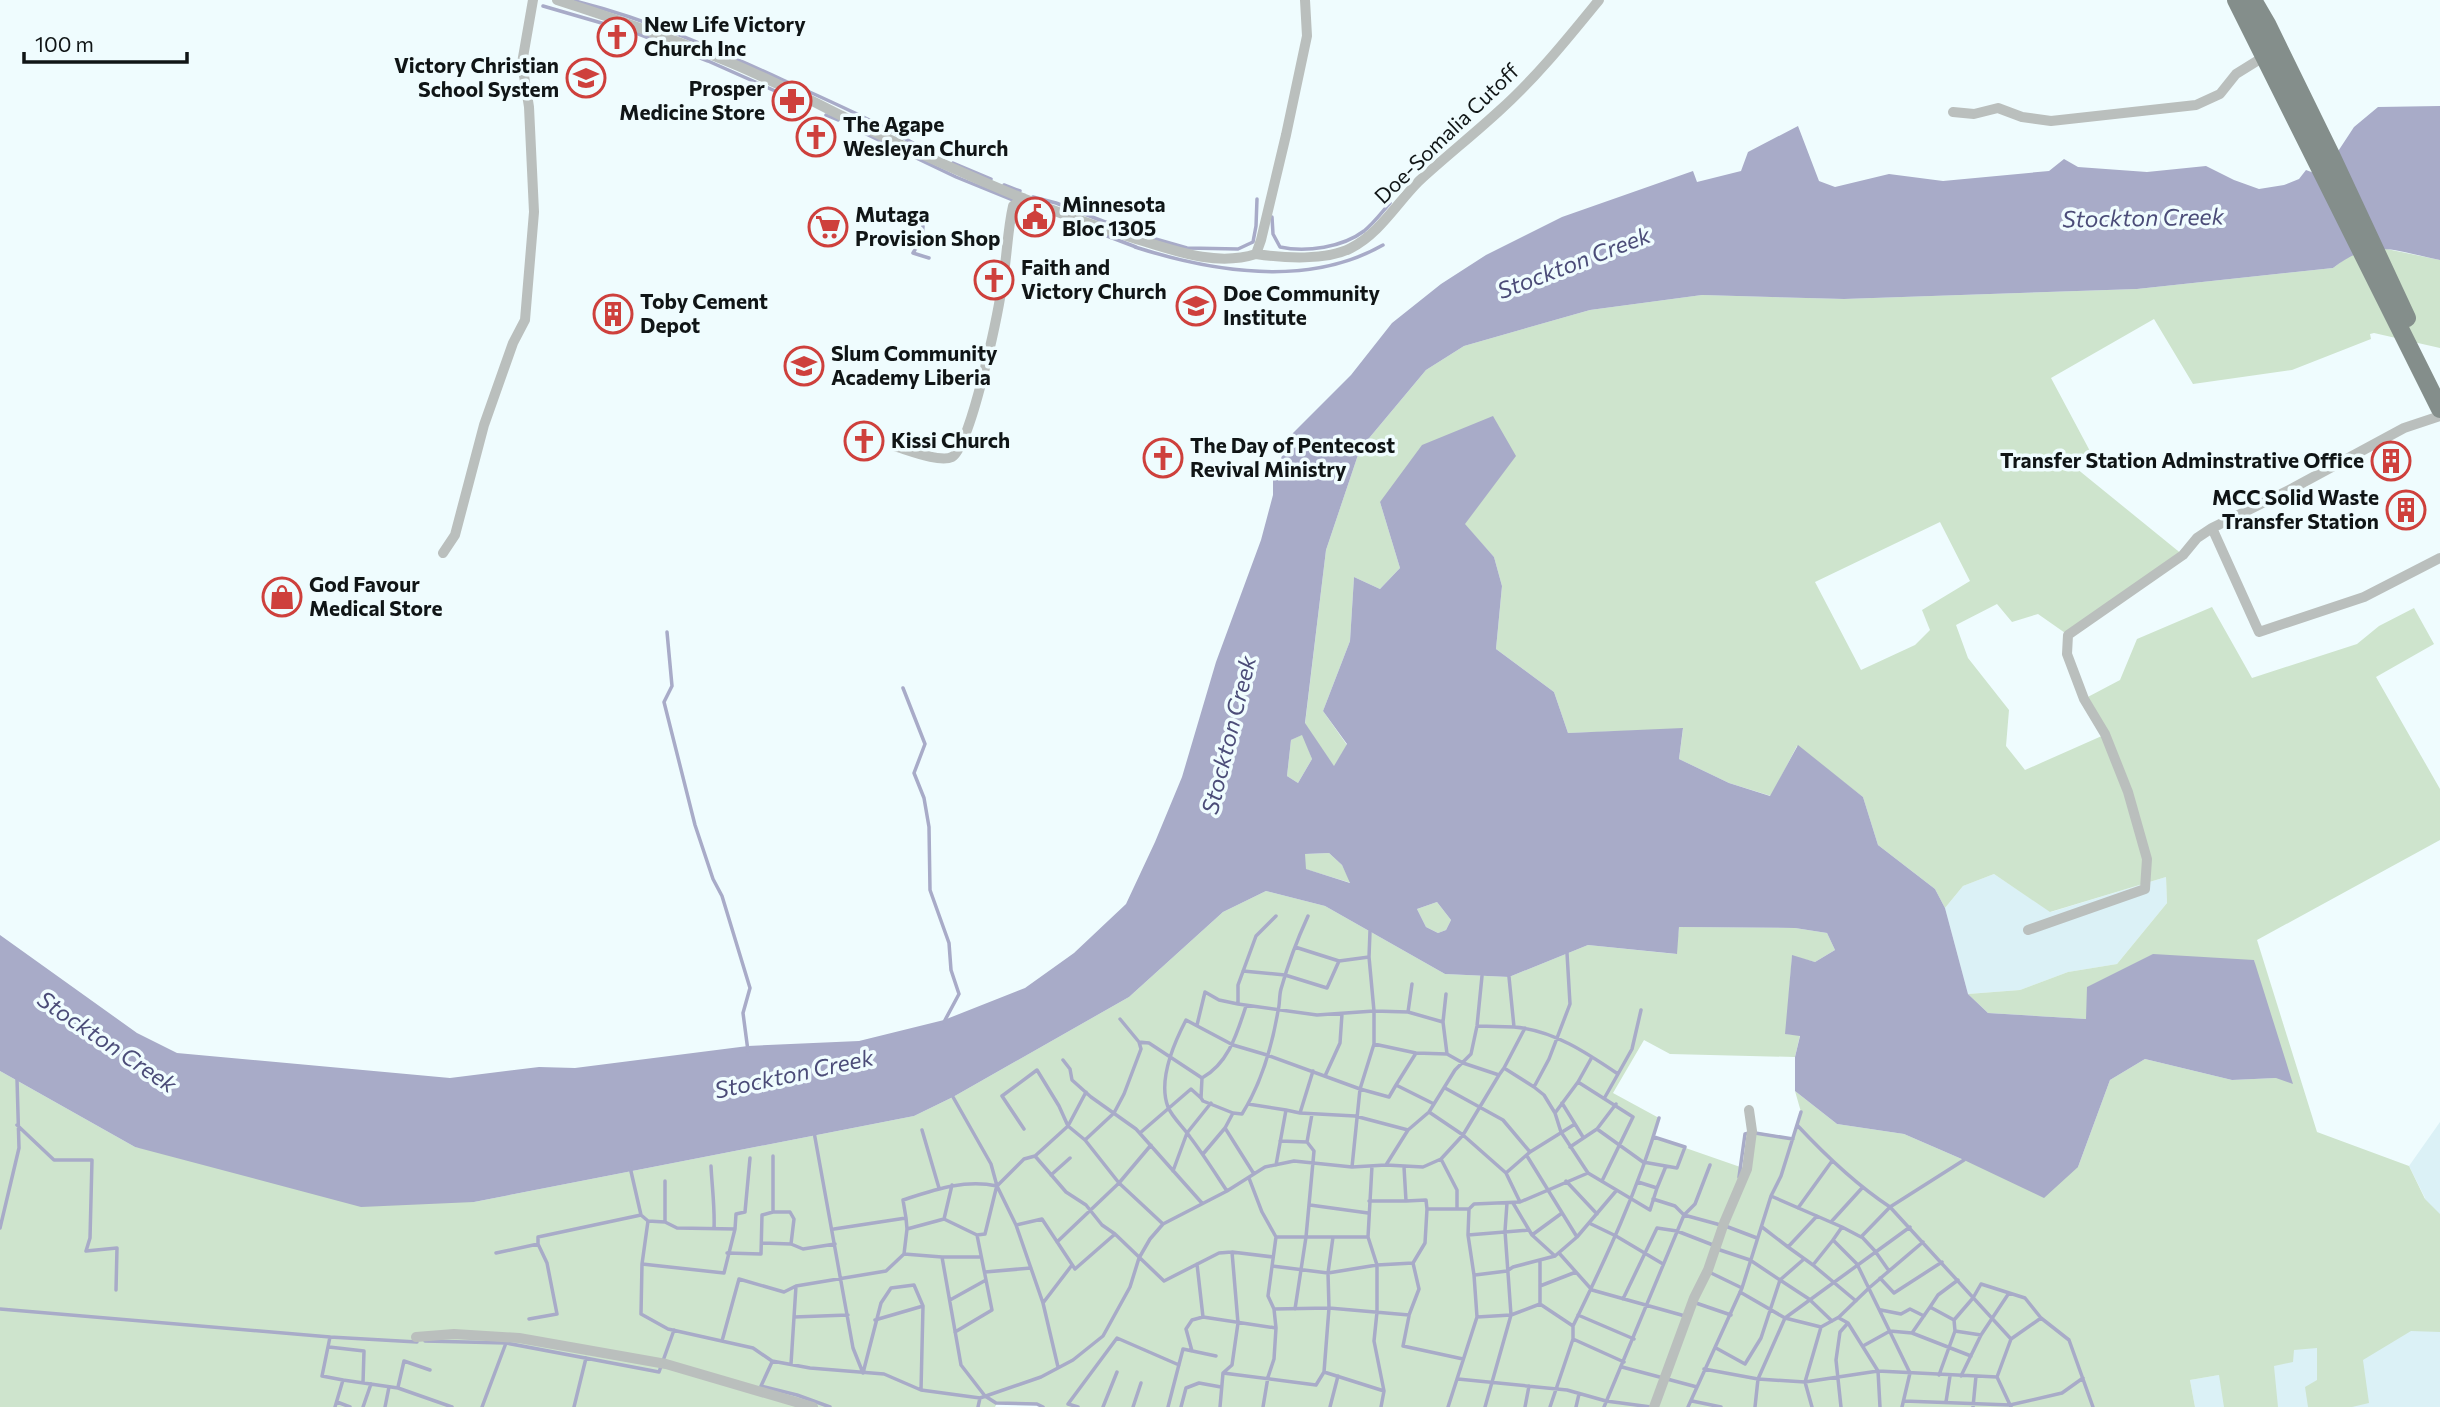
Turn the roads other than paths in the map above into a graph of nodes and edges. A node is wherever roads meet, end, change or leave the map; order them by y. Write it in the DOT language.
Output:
graph roads {
  1 [pos="533,0"];
  2 [pos="557,0"];
  3 [pos="1305,0"];
  4 [pos="1599,0"];
  5 [pos="2236,0"];
  6 [pos="2253,0"];
  7 [pos="2265,57"];
  8 [pos="1953,112"];
  9 [pos="2324,158"];
  10 [pos="1023,198"];
  11 [pos="1256,254"];
  12 [pos="2381,276"];
  13 [pos="2440,384"];
  14 [pos="2440,409"];
  15 [pos="2440,416"];
  16 [pos="894,446"];
  17 [pos="2212,528"];
  18 [pos="443,552"];
  19 [pos="2440,558"];
  20 [pos="2028,930"];
  21 [pos="1749,1110"];
  22 [pos="416,1337"];
  23 [pos="813,1407"];
  24 [pos="1654,1407"];
  1 -- 18 [label="street"];
  2 -- 10 [label="street, Doe-Somalia Cutoff"];
  3 -- 11 [label="street"];
  4 -- 11 [label="street, Doe-Somalia Cutoff"];
  5 -- 7 [label="main road"];
  6 -- 9 [label="main road"];
  7 -- 8 [label="street"];
  7 -- 9 [label="main road"];
  9 -- 12 [label="main road"];
  10 -- 11 [label="street, Doe-Somalia Cutoff"];
  10 -- 16 [label="street"];
  12 -- 13 [label="main road"];
  12 -- 14 [label="main road"];
  15 -- 17 [label="street"];
  17 -- 19 [label="street"];
  17 -- 20 [label="street"];
  21 -- 24 [label="street"];
  22 -- 23 [label="street"];
}
